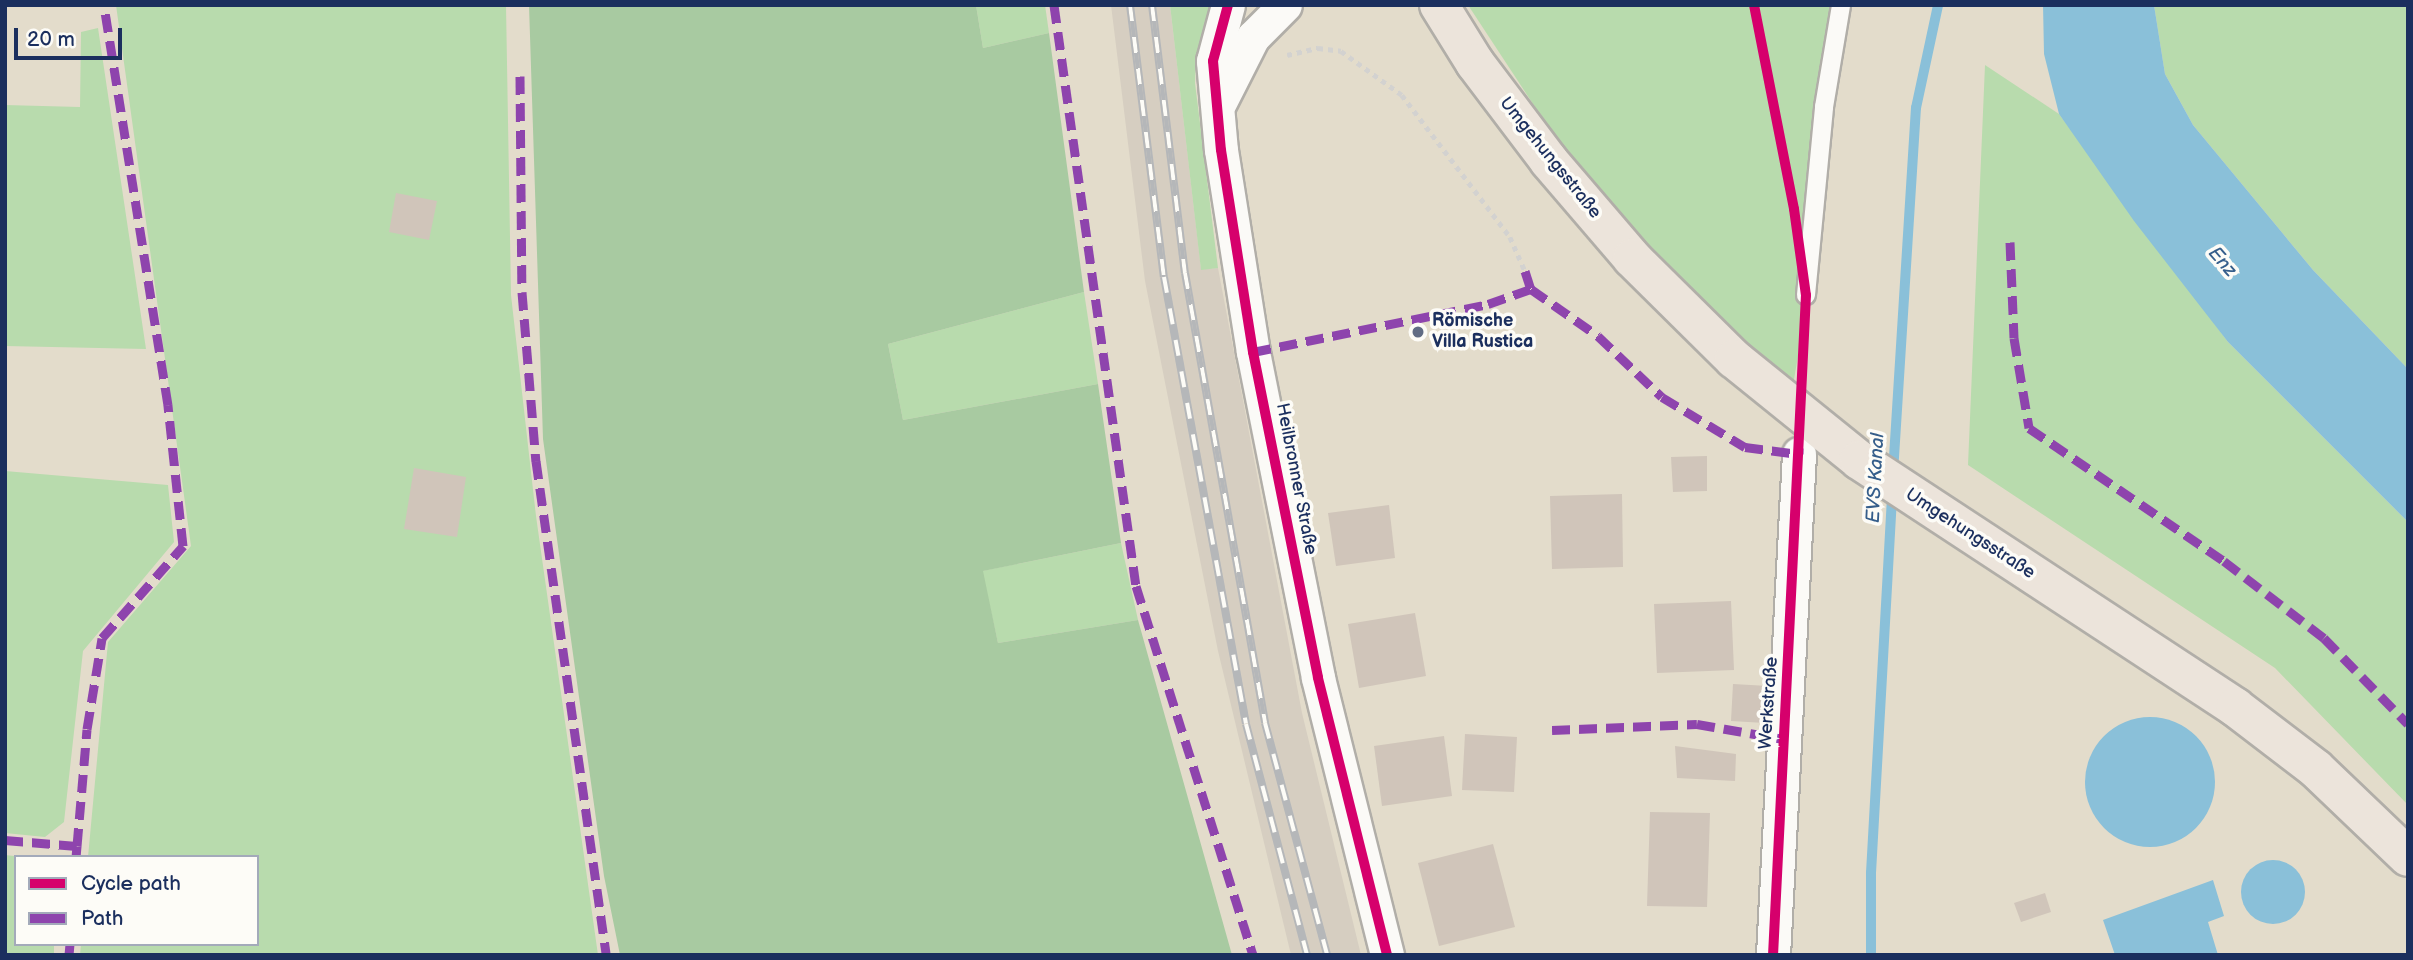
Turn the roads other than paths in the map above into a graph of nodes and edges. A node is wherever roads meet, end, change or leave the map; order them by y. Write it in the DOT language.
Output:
graph roads {
  1 [pos="1228,5"];
  2 [pos="1285,5"];
  3 [pos="1439,5"];
  4 [pos="1841,5"];
  5 [pos="1220,102"];
  6 [pos="1806,295"];
  7 [pos="1798,454"];
  8 [pos="2408,857"];
  9 [pos="1387,955"];
  10 [pos="1773,955"];
  1 -- 5 [label="street, Heilbronner Straße"];
  2 -- 5 [label="street, Heilbronner Straße"];
  3 -- 8 [label="main road, Umgehungsstraße"];
  4 -- 6 [label="lane"];
  5 -- 9 [label="street, Heilbronner Straße"];
  7 -- 10 [label="street, Werkstraße"];
}
